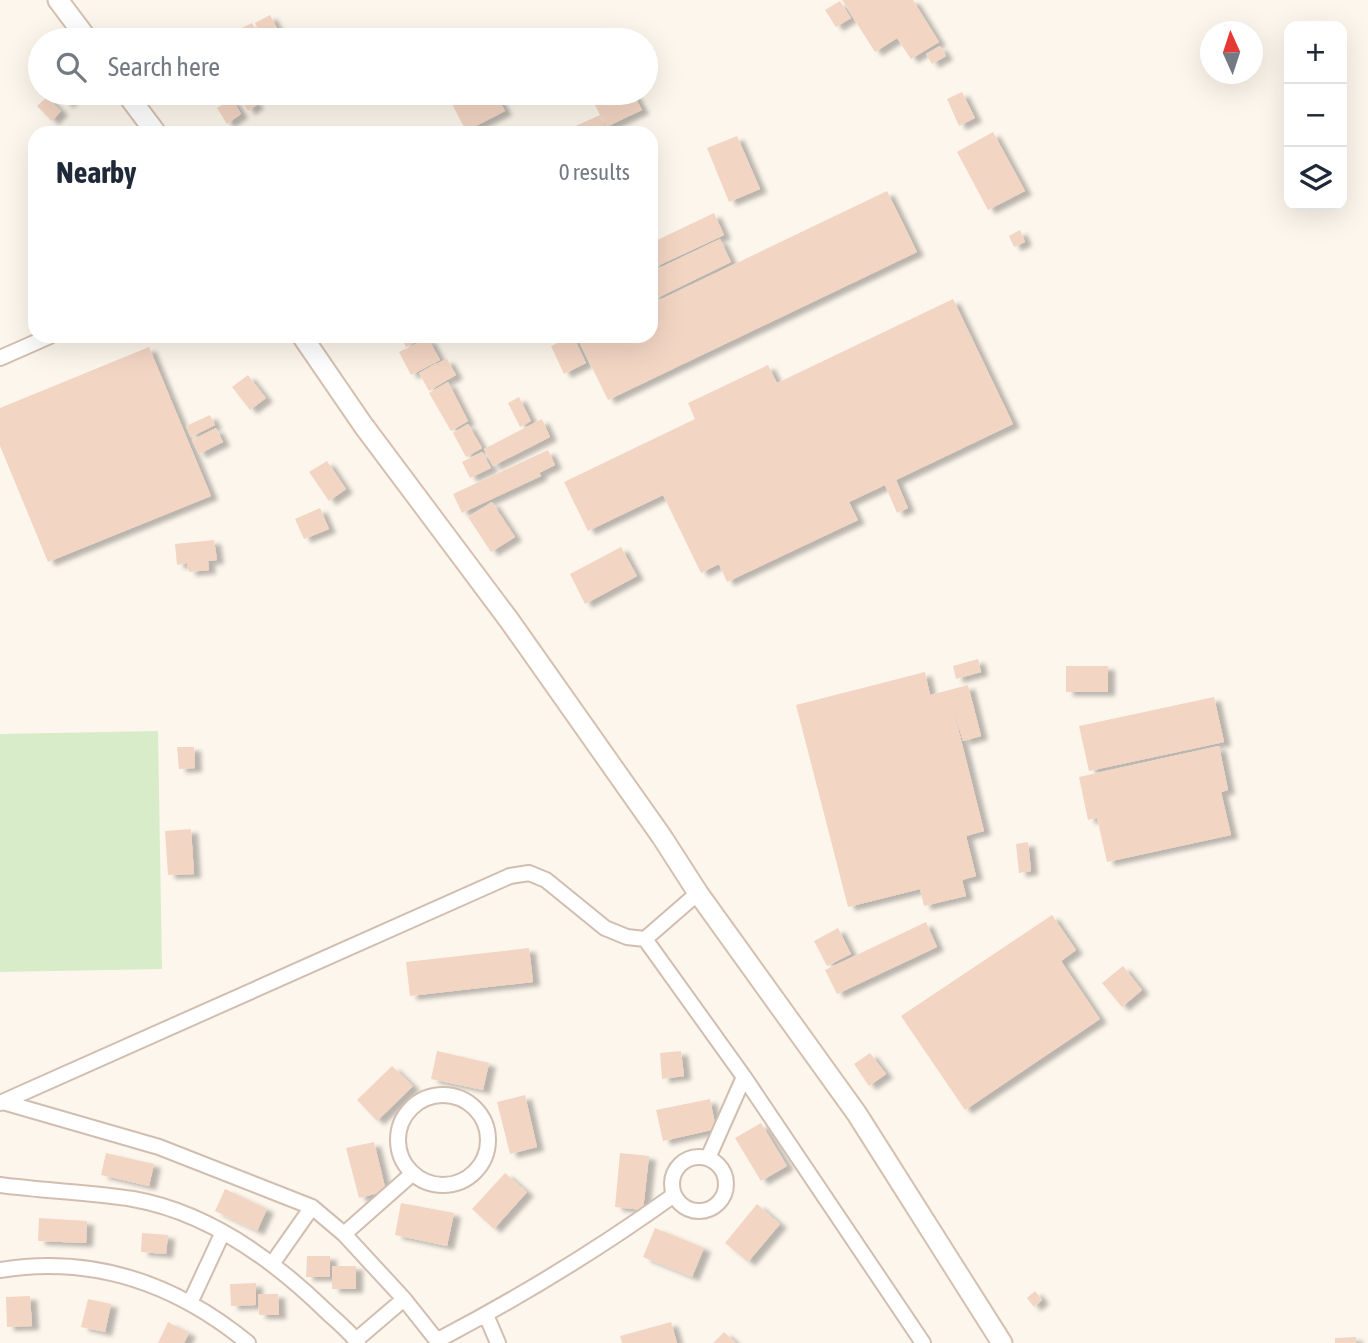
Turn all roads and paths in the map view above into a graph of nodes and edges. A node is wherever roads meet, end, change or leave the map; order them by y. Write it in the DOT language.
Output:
graph roads {
  1 [pos="58,0"];
  2 [pos="79,28"];
  3 [pos="135,105"];
  4 [pos="151,126"];
  5 [pos="34,343"];
  6 [pos="307,343"];
  7 [pos="0,358"];
  8 [pos="698,893"];
  9 [pos="645,939"];
  10 [pos="744,1077"];
  11 [pos="1,1102"];
  12 [pos="708,1158"];
  13 [pos="412,1174"];
  14 [pos="0,1185"];
  15 [pos="674,1195"];
  16 [pos="312,1207"];
  17 [pos="223,1232"];
  18 [pos="344,1234"];
  19 [pos="272,1264"];
  20 [pos="0,1270"];
  21 [pos="404,1299"];
  22 [pos="190,1303"];
  23 [pos="485,1315"];
  24 [pos="439,1341"];
  25 [pos="357,1342"];
  26 [pos="248,1343"];
  27 [pos="498,1343"];
  28 [pos="923,1343"];
  29 [pos="1002,1343"];
  1 -- 2 [label="main road"];
  3 -- 4 [label="main road"];
  5 -- 7 [label="street"];
  6 -- 8 [label="main road"];
  8 -- 9 [label="street"];
  8 -- 29 [label="main road"];
  9 -- 10 [label="street"];
  9 -- 11 [label="street"];
  10 -- 12 [label="street"];
  10 -- 28 [label="street"];
  11 -- 16 [label="street"];
  12 -- 15 [label="street"];
  12 -- 15 [label="street"];
  13 -- 13 [label="street"];
  13 -- 18 [label="street"];
  14 -- 17 [label="street"];
  15 -- 23 [label="street"];
  16 -- 18 [label="street"];
  16 -- 19 [label="street"];
  17 -- 19 [label="street"];
  17 -- 22 [label="street"];
  18 -- 21 [label="street"];
  19 -- 25 [label="street"];
  20 -- 22 [label="street"];
  21 -- 24 [label="street"];
  21 -- 25 [label="street"];
  22 -- 26 [label="street"];
  23 -- 24 [label="street"];
  23 -- 27 [label="street"];
}
